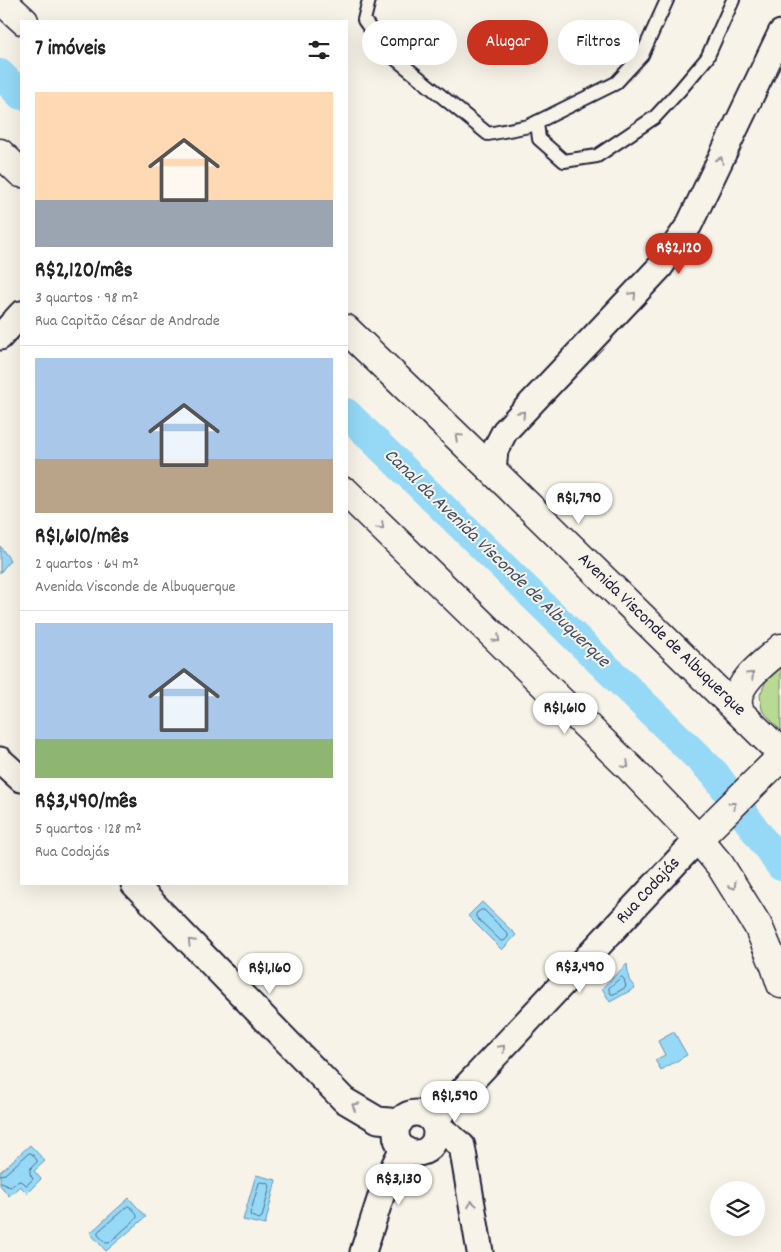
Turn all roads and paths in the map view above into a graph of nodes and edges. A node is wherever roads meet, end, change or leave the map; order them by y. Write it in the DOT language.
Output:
graph roads {
  1 [pos="1,0"];
  2 [pos="369,0"];
  3 [pos="667,0"];
  4 [pos="733,0"];
  5 [pos="23,20"];
  6 [pos="781,33"];
  7 [pos="537,122"];
  8 [pos="0,152"];
  9 [pos="20,172"];
  10 [pos="20,315"];
  11 [pos="348,332"];
  12 [pos="0,337"];
  13 [pos="493,471"];
  14 [pos="348,494"];
  15 [pos="781,648"];
  16 [pos="739,711"];
  17 [pos="781,753"];
  18 [pos="781,757"];
  19 [pos="0,760"];
  20 [pos="20,778"];
  21 [pos="698,839"];
  22 [pos="135,885"];
  23 [pos="781,984"];
  24 [pos="400,1122"];
  25 [pos="432,1122"];
  26 [pos="403,1148"];
  27 [pos="363,1252"];
  28 [pos="480,1252"];
  1 -- 5 [label="main road"];
  2 -- 7 [label="lane"];
  3 -- 7 [label="lane"];
  4 -- 7 [label="lane"];
  13 -- 6 [label="street, one-way"];
  8 -- 9 [label="main road"];
  10 -- 12 [label="street"];
  13 -- 11 [label="main road, Avenida Visconde de Albuquerque, one-way"];
  13 -- 16 [label="main road, Avenida Visconde de Albuquerque"];
  14 -- 21 [label="main road, one-way"];
  16 -- 15 [label="main road, one-way"];
  16 -- 17 [label="main road, Avenida Visconde de Albuquerque"];
  21 -- 18 [label="main road, one-way"];
  19 -- 20 [label="street"];
  21 -- 23 [label="main road, one-way"];
  25 -- 21 [label="street, Rua Codajás, one-way"];
  24 -- 22 [label="street, one-way"];
  24 -- 25 [label="street"];
  24 -- 26 [label="street"];
  25 -- 26 [label="street"];
  28 -- 25 [label="street, one-way"];
  26 -- 27 [label="street"];
}
